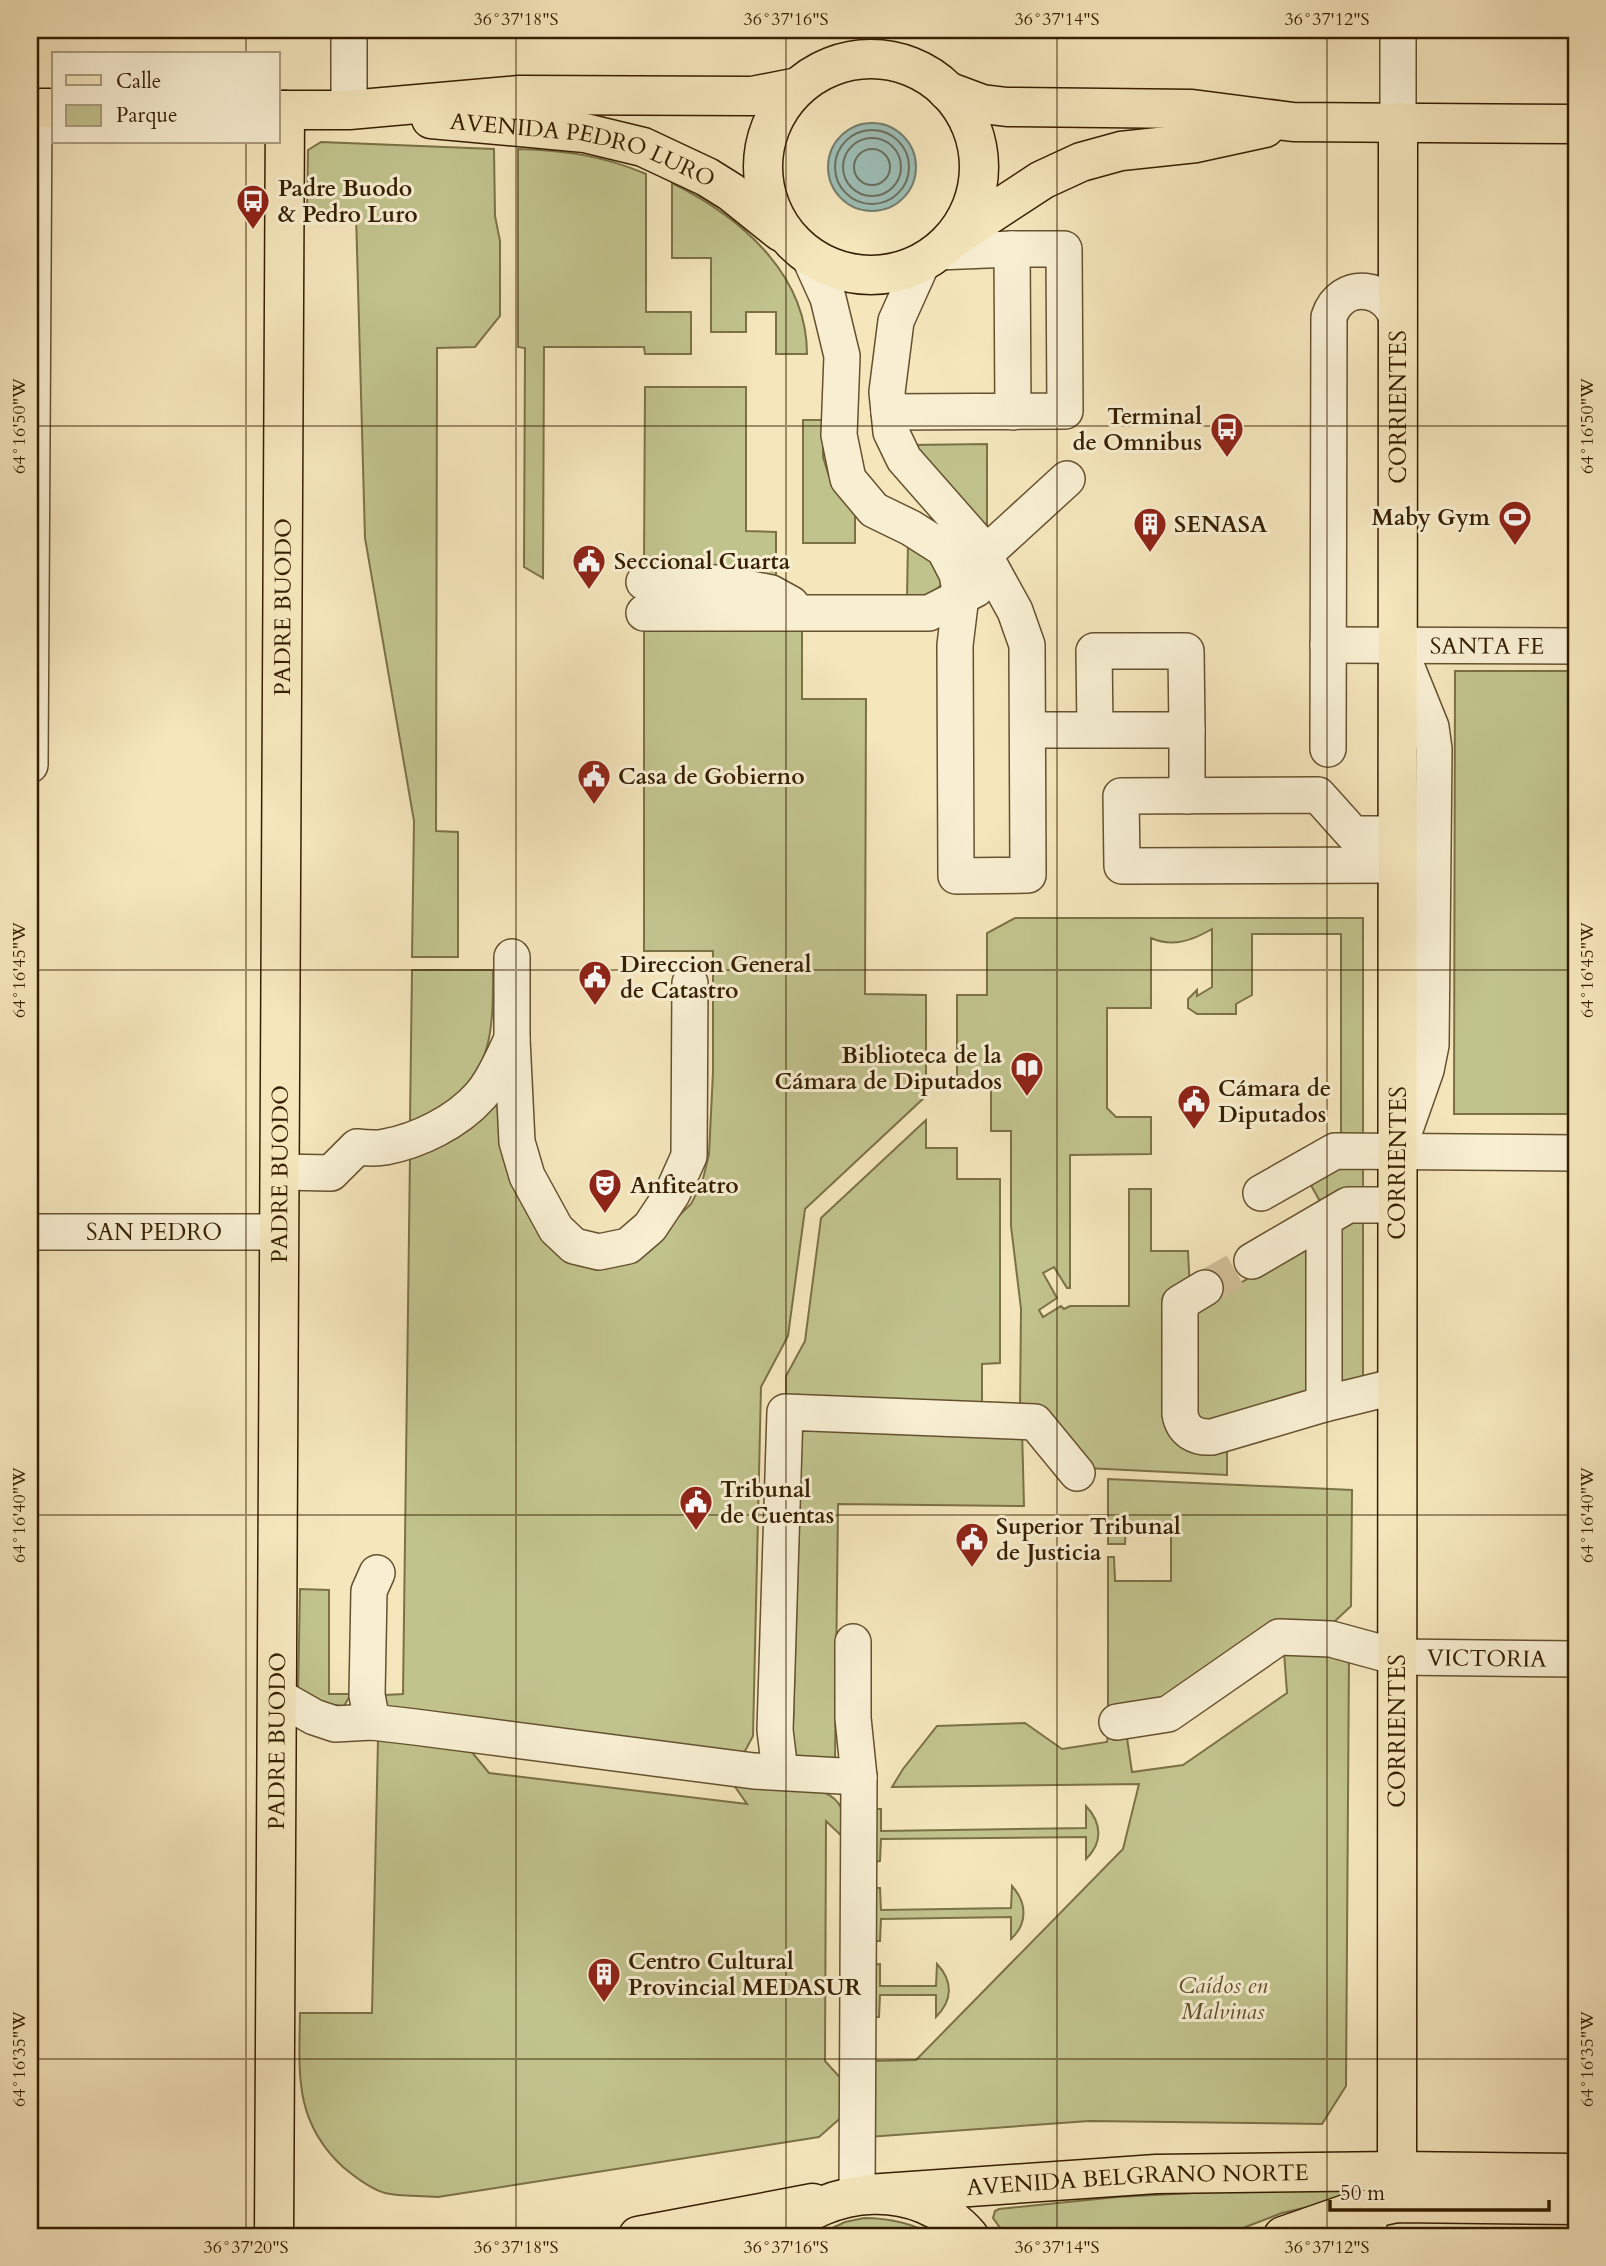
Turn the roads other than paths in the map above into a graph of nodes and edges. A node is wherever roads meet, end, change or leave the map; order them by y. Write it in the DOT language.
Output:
graph roads {
  1 [pos="349,30"];
  2 [pos="843,30"];
  3 [pos="902,30"];
  4 [pos="1398,30"];
  5 [pos="806,81"];
  6 [pos="940,85"];
  7 [pos="39,108"];
  8 [pos="282,110"];
  9 [pos="349,110"];
  10 [pos="1293,122"];
  11 [pos="1398,122"];
  12 [pos="1576,124"];
  13 [pos="802,249"];
  14 [pos="1012,249"];
  15 [pos="937,251"];
  16 [pos="1398,323"];
  17 [pos="889,412"];
  18 [pos="1013,412"];
  19 [pos="1067,479"];
  20 [pos="991,566"];
  21 [pos="961,596"];
  22 [pos="644,597"];
  23 [pos="1328,645"];
  24 [pos="1398,645"];
  25 [pos="1576,646"];
  26 [pos="1029,730"];
  27 [pos="1095,730"];
  28 [pos="1187,730"];
  29 [pos="1328,749"];
  30 [pos="30,765"];
  31 [pos="1187,796"];
  32 [pos="1398,850"];
  33 [pos="512,957"];
  34 [pos="690,983"];
  35 [pos="512,1039"];
  36 [pos="1397,1151"];
  37 [pos="1576,1153"];
  38 [pos="279,1172"];
  39 [pos="1397,1205"];
  40 [pos="1319,1222"];
  41 [pos="30,1232"];
  42 [pos="279,1232"];
  43 [pos="1252,1261"];
  44 [pos="1205,1288"];
  45 [pos="1397,1386"];
  46 [pos="1324,1404"];
  47 [pos="1077,1473"];
  48 [pos="377,1573"];
  49 [pos="853,1642"];
  50 [pos="1397,1657"];
  51 [pos="1576,1659"];
  52 [pos="277,1696"];
  53 [pos="372,1722"];
  54 [pos="1117,1722"];
  55 [pos="780,1772"];
  56 [pos="859,1777"];
  57 [pos="1576,2174"];
  58 [pos="857,2196"];
  59 [pos="1383,2205"];
  60 [pos="1576,2205"];
  61 [pos="274,2236"];
  62 [pos="638,2236"];
  63 [pos="776,2236"];
  64 [pos="969,2236"];
  65 [pos="1283,2236"];
  1 -- 9 [label="street"];
  2 -- 5 [label="main road"];
  3 -- 6 [label="main road"];
  4 -- 11 [label="street"];
  5 -- 6 [label="main road"];
  5 -- 9 [label="main road, AVENIDA PEDRO LURO"];
  5 -- 13 [label="main road"];
  6 -- 10 [label="main road"];
  6 -- 15 [label="main road"];
  7 -- 30 [label="street"];
  8 -- 9 [label="main road, AVENIDA PEDRO LURO"];
  8 -- 38 [label="main road, PADRE BUODO"];
  9 -- 13 [label="main road, AVENIDA PEDRO LURO"];
  10 -- 11 [label="main road"];
  10 -- 15 [label="main road"];
  11 -- 12 [label="main road"];
  11 -- 16 [label="main road, CORRIENTES"];
  13 -- 15 [label="main road"];
  13 -- 21 [label="street"];
  14 -- 15 [label="street"];
  14 -- 18 [label="street"];
  14 -- 18 [label="street"];
  15 -- 17 [label="street"];
  16 -- 23 [label="street"];
  16 -- 24 [label="main road, CORRIENTES"];
  17 -- 18 [label="street"];
  17 -- 20 [label="street"];
  19 -- 20 [label="street"];
  20 -- 21 [label="street"];
  20 -- 26 [label="street"];
  21 -- 22 [label="street"];
  21 -- 26 [label="street"];
  23 -- 24 [label="street, SANTA FE"];
  23 -- 29 [label="street"];
  24 -- 25 [label="street, SANTA FE"];
  24 -- 32 [label="main road, CORRIENTES"];
  24 -- 36 [label="street"];
  26 -- 27 [label="street"];
  27 -- 28 [label="street"];
  27 -- 28 [label="street"];
  28 -- 31 [label="street"];
  31 -- 32 [label="street"];
  31 -- 32 [label="street"];
  32 -- 36 [label="main road, CORRIENTES"];
  33 -- 35 [label="street"];
  34 -- 35 [label="street"];
  35 -- 38 [label="street"];
  36 -- 37 [label="street"];
  36 -- 39 [label="main road, CORRIENTES"];
  36 -- 40 [label="street"];
  38 -- 42 [label="main road, PADRE BUODO"];
  39 -- 40 [label="street"];
  39 -- 45 [label="main road, CORRIENTES"];
  40 -- 43 [label="street"];
  40 -- 46 [label="street"];
  41 -- 42 [label="street, SAN PEDRO"];
  42 -- 52 [label="main road, PADRE BUODO"];
  44 -- 46 [label="street"];
  45 -- 46 [label="street"];
  45 -- 50 [label="main road, CORRIENTES"];
  47 -- 55 [label="street"];
  48 -- 53 [label="street"];
  49 -- 56 [label="street"];
  50 -- 51 [label="street, VICTORIA"];
  50 -- 54 [label="street, VICTORIA"];
  50 -- 59 [label="main road, CORRIENTES"];
  52 -- 53 [label="street"];
  52 -- 61 [label="main road, PADRE BUODO"];
  53 -- 55 [label="street"];
  55 -- 56 [label="street"];
  56 -- 58 [label="street"];
  57 -- 59 [label="main road, AVENIDA BELGRANO NORTE"];
  58 -- 59 [label="main road, AVENIDA BELGRANO NORTE"];
  58 -- 62 [label="main road"];
  58 -- 63 [label="main road"];
  58 -- 64 [label="main road"];
  59 -- 60 [label="main road, AVENIDA BELGRANO NORTE"];
  59 -- 65 [label="main road, AVENIDA BELGRANO NORTE"];
}
